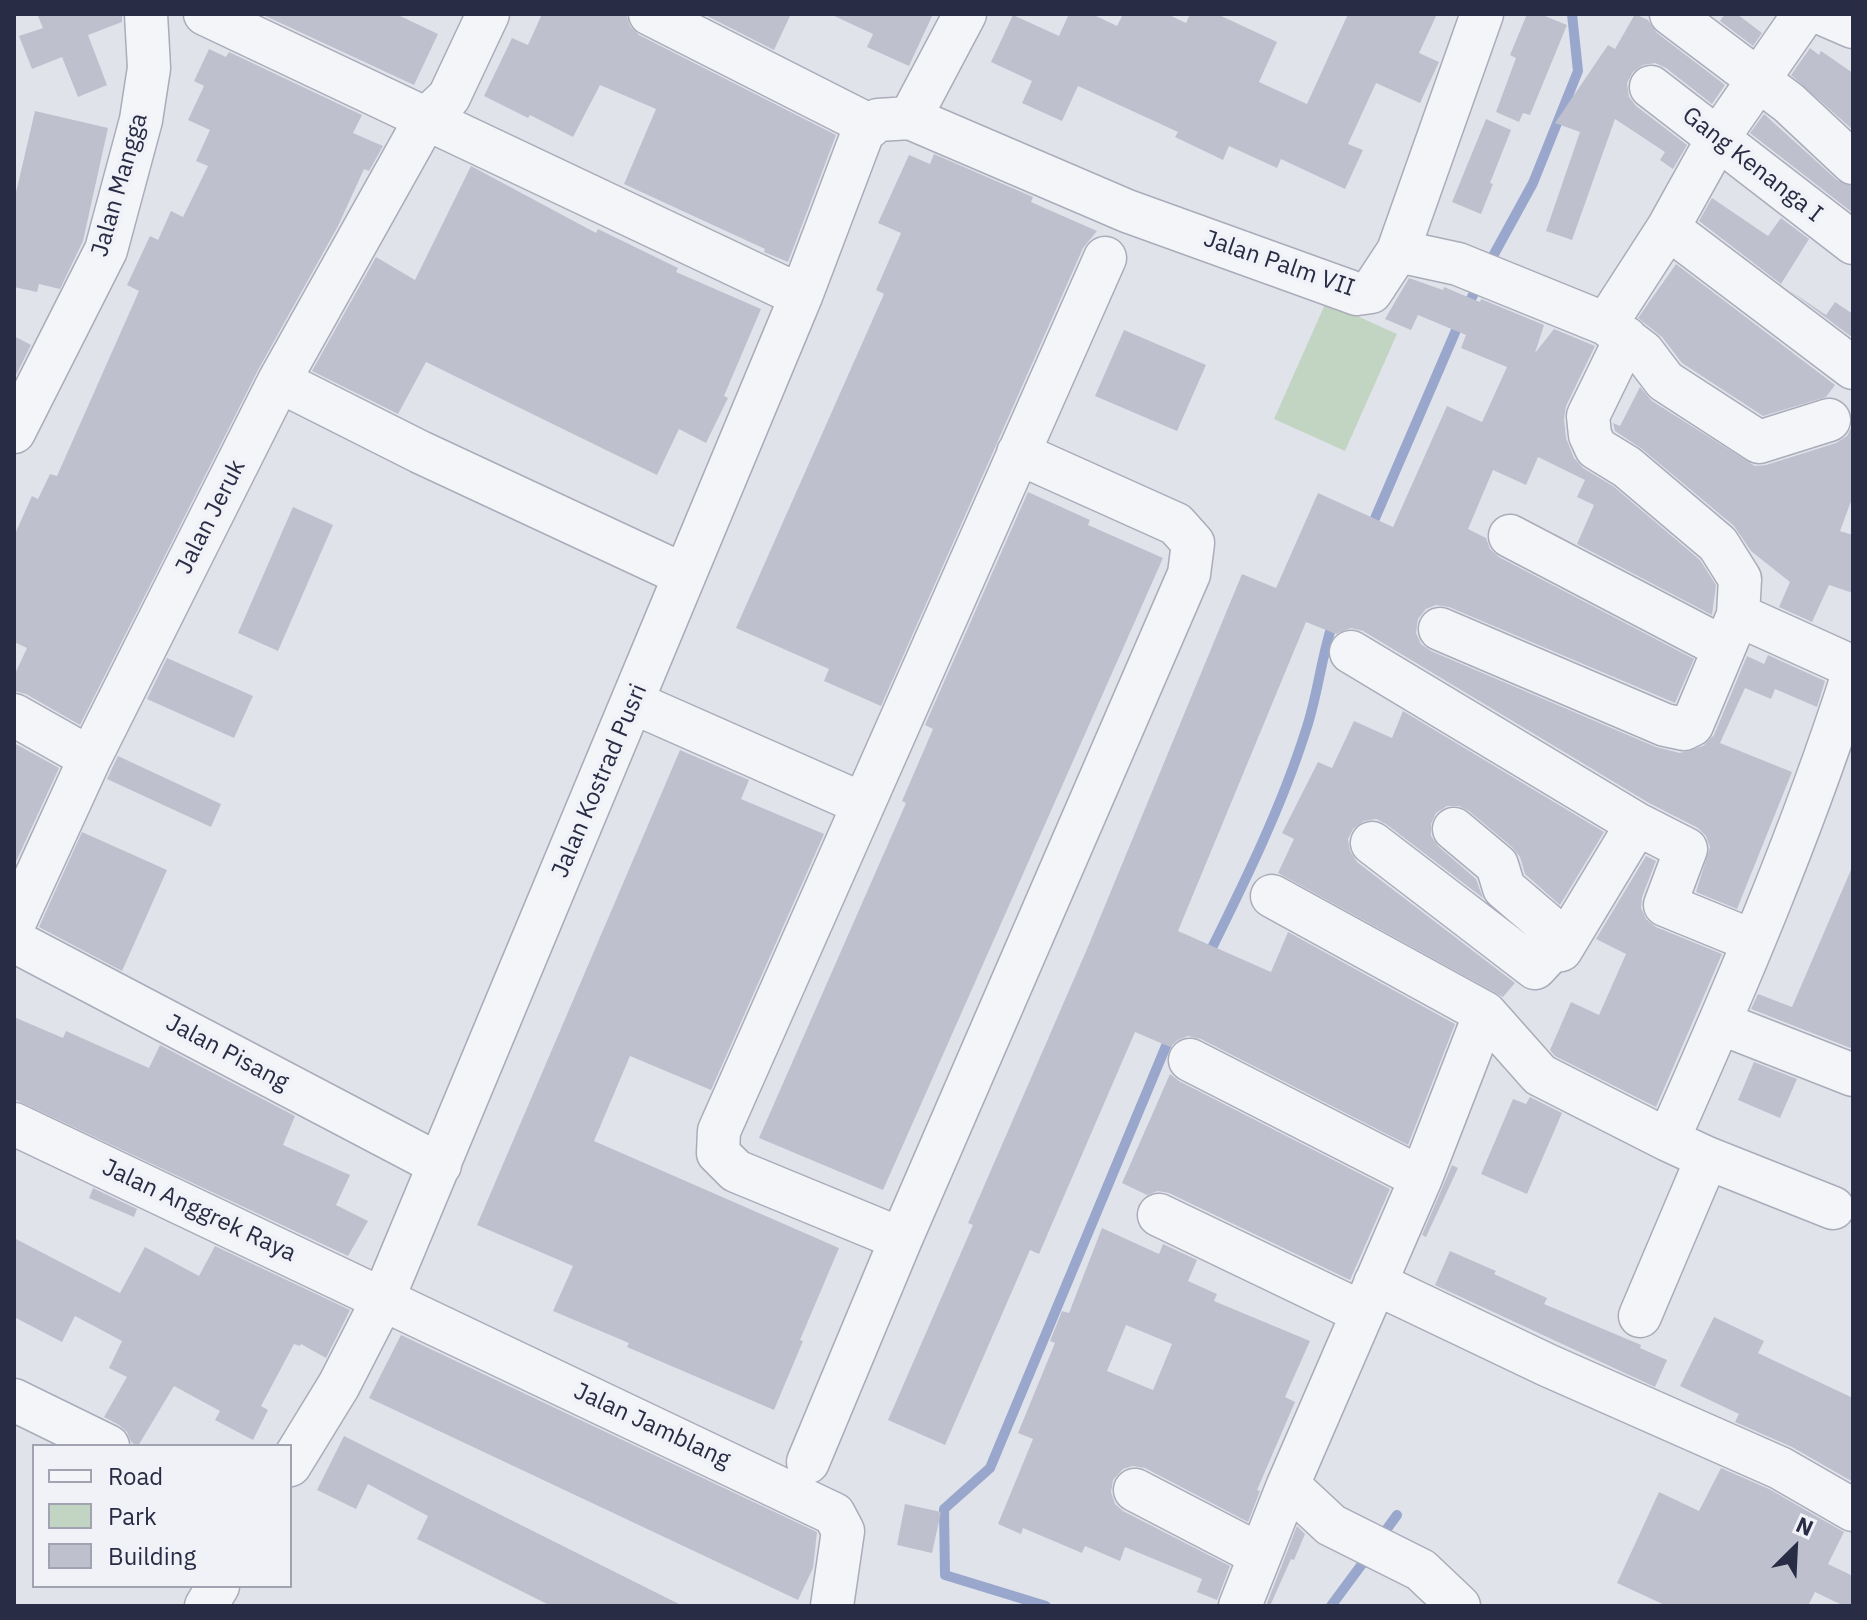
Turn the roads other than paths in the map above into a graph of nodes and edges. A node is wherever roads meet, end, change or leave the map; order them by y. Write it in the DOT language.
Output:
graph roads {
  1 [pos="146,14"];
  2 [pos="205,14"];
  3 [pos="488,14"];
  4 [pos="650,14"];
  5 [pos="965,14"];
  6 [pos="1482,14"];
  7 [pos="1671,14"];
  8 [pos="1804,14"];
  9 [pos="1823,14"];
  10 [pos="1853,27"];
  11 [pos="1760,81"];
  12 [pos="1651,87"];
  13 [pos="910,118"];
  14 [pos="425,120"];
  15 [pos="869,125"];
  16 [pos="1718,138"];
  17 [pos="1853,163"];
  18 [pos="1668,228"];
  19 [pos="1853,243"];
  20 [pos="1398,251"];
  21 [pos="1105,258"];
  22 [pos="801,296"];
  23 [pos="1616,331"];
  24 [pos="1853,368"];
  25 [pos="279,381"];
  26 [pos="1829,420"];
  27 [pos="14,432"];
  28 [pos="1018,453"];
  29 [pos="1510,536"];
  30 [pos="684,575"];
  31 [pos="1440,629"];
  32 [pos="1731,631"];
  33 [pos="1351,652"];
  34 [pos="1853,667"];
  35 [pos="1853,674"];
  36 [pos="632,702"];
  37 [pos="14,715"];
  38 [pos="90,758"];
  39 [pos="863,804"];
  40 [pos="1637,824"];
  41 [pos="1454,829"];
  42 [pos="1372,843"];
  43 [pos="1272,896"];
  44 [pos="14,924"];
  45 [pos="14,941"];
  46 [pos="1566,941"];
  47 [pos="1753,941"];
  48 [pos="1485,1013"];
  49 [pos="1720,1023"];
  50 [pos="1190,1060"];
  51 [pos="1853,1075"];
  52 [pos="14,1124"];
  53 [pos="1668,1140"];
  54 [pos="1707,1158"];
  55 [pos="440,1165"];
  56 [pos="1421,1178"];
  57 [pos="1833,1208"];
  58 [pos="1159,1215"];
  59 [pos="901,1239"];
  60 [pos="1368,1297"];
  61 [pos="383,1299"];
  62 [pos="1640,1316"];
  63 [pos="14,1400"];
  64 [pos="104,1444"];
  65 [pos="292,1462"];
  66 [pos="808,1462"];
  67 [pos="1288,1485"];
  68 [pos="1135,1490"];
  69 [pos="1853,1510"];
  70 [pos="1260,1555"];
  71 [pos="217,1588"];
  72 [pos="206,1606"];
  73 [pos="832,1606"];
  74 [pos="1240,1606"];
  75 [pos="1459,1606"];
  1 -- 27 [label="street, Jalan Mangga"];
  2 -- 14 [label="street"];
  3 -- 14 [label="street, Jalan Jeruk"];
  4 -- 15 [label="street"];
  5 -- 13 [label="street"];
  6 -- 20 [label="street, Jalan Palm VII"];
  7 -- 11 [label="street"];
  8 -- 11 [label="street"];
  9 -- 10 [label="street"];
  11 -- 16 [label="street"];
  11 -- 17 [label="street"];
  12 -- 16 [label="street, Gang Kenanga I"];
  13 -- 15 [label="street"];
  13 -- 20 [label="street, Jalan Palm VII"];
  14 -- 22 [label="street"];
  14 -- 25 [label="street, Jalan Jeruk"];
  15 -- 22 [label="street, Jalan Kostrad Pusri"];
  16 -- 18 [label="street"];
  16 -- 19 [label="street, Gang Kenanga I"];
  18 -- 23 [label="street"];
  18 -- 24 [label="street"];
  20 -- 23 [label="street"];
  21 -- 28 [label="street"];
  22 -- 30 [label="street, Jalan Kostrad Pusri"];
  23 -- 26 [label="street"];
  23 -- 32 [label="street"];
  25 -- 30 [label="street"];
  25 -- 38 [label="street, Jalan Jeruk"];
  28 -- 39 [label="street"];
  28 -- 59 [label="street"];
  29 -- 32 [label="street"];
  30 -- 36 [label="street, Jalan Kostrad Pusri"];
  31 -- 32 [label="street"];
  32 -- 34 [label="street"];
  33 -- 40 [label="street"];
  35 -- 47 [label="street"];
  36 -- 39 [label="street"];
  36 -- 55 [label="street, Jalan Kostrad Pusri"];
  37 -- 38 [label="street"];
  38 -- 44 [label="street, Jalan Jeruk"];
  39 -- 59 [label="street"];
  40 -- 46 [label="street"];
  40 -- 47 [label="street"];
  41 -- 46 [label="street"];
  42 -- 46 [label="street"];
  43 -- 48 [label="street"];
  45 -- 55 [label="street, Jalan Pisang"];
  47 -- 49 [label="street"];
  48 -- 53 [label="street"];
  48 -- 56 [label="street"];
  49 -- 51 [label="street"];
  49 -- 53 [label="street"];
  50 -- 56 [label="street"];
  52 -- 61 [label="street, Jalan Anggrek Raya"];
  53 -- 54 [label="street"];
  54 -- 57 [label="street"];
  54 -- 62 [label="street"];
  55 -- 61 [label="street, Jalan Kostrad Pusri"];
  56 -- 60 [label="street"];
  58 -- 60 [label="street"];
  59 -- 66 [label="street"];
  60 -- 67 [label="street"];
  60 -- 69 [label="street"];
  61 -- 65 [label="street, Jalan Kostrad Pusri"];
  61 -- 73 [label="street, Jalan Jamblang"];
  63 -- 64 [label="street"];
  67 -- 70 [label="street"];
  67 -- 75 [label="street"];
  68 -- 70 [label="street"];
  70 -- 74 [label="street"];
  71 -- 72 [label="street"];
}
